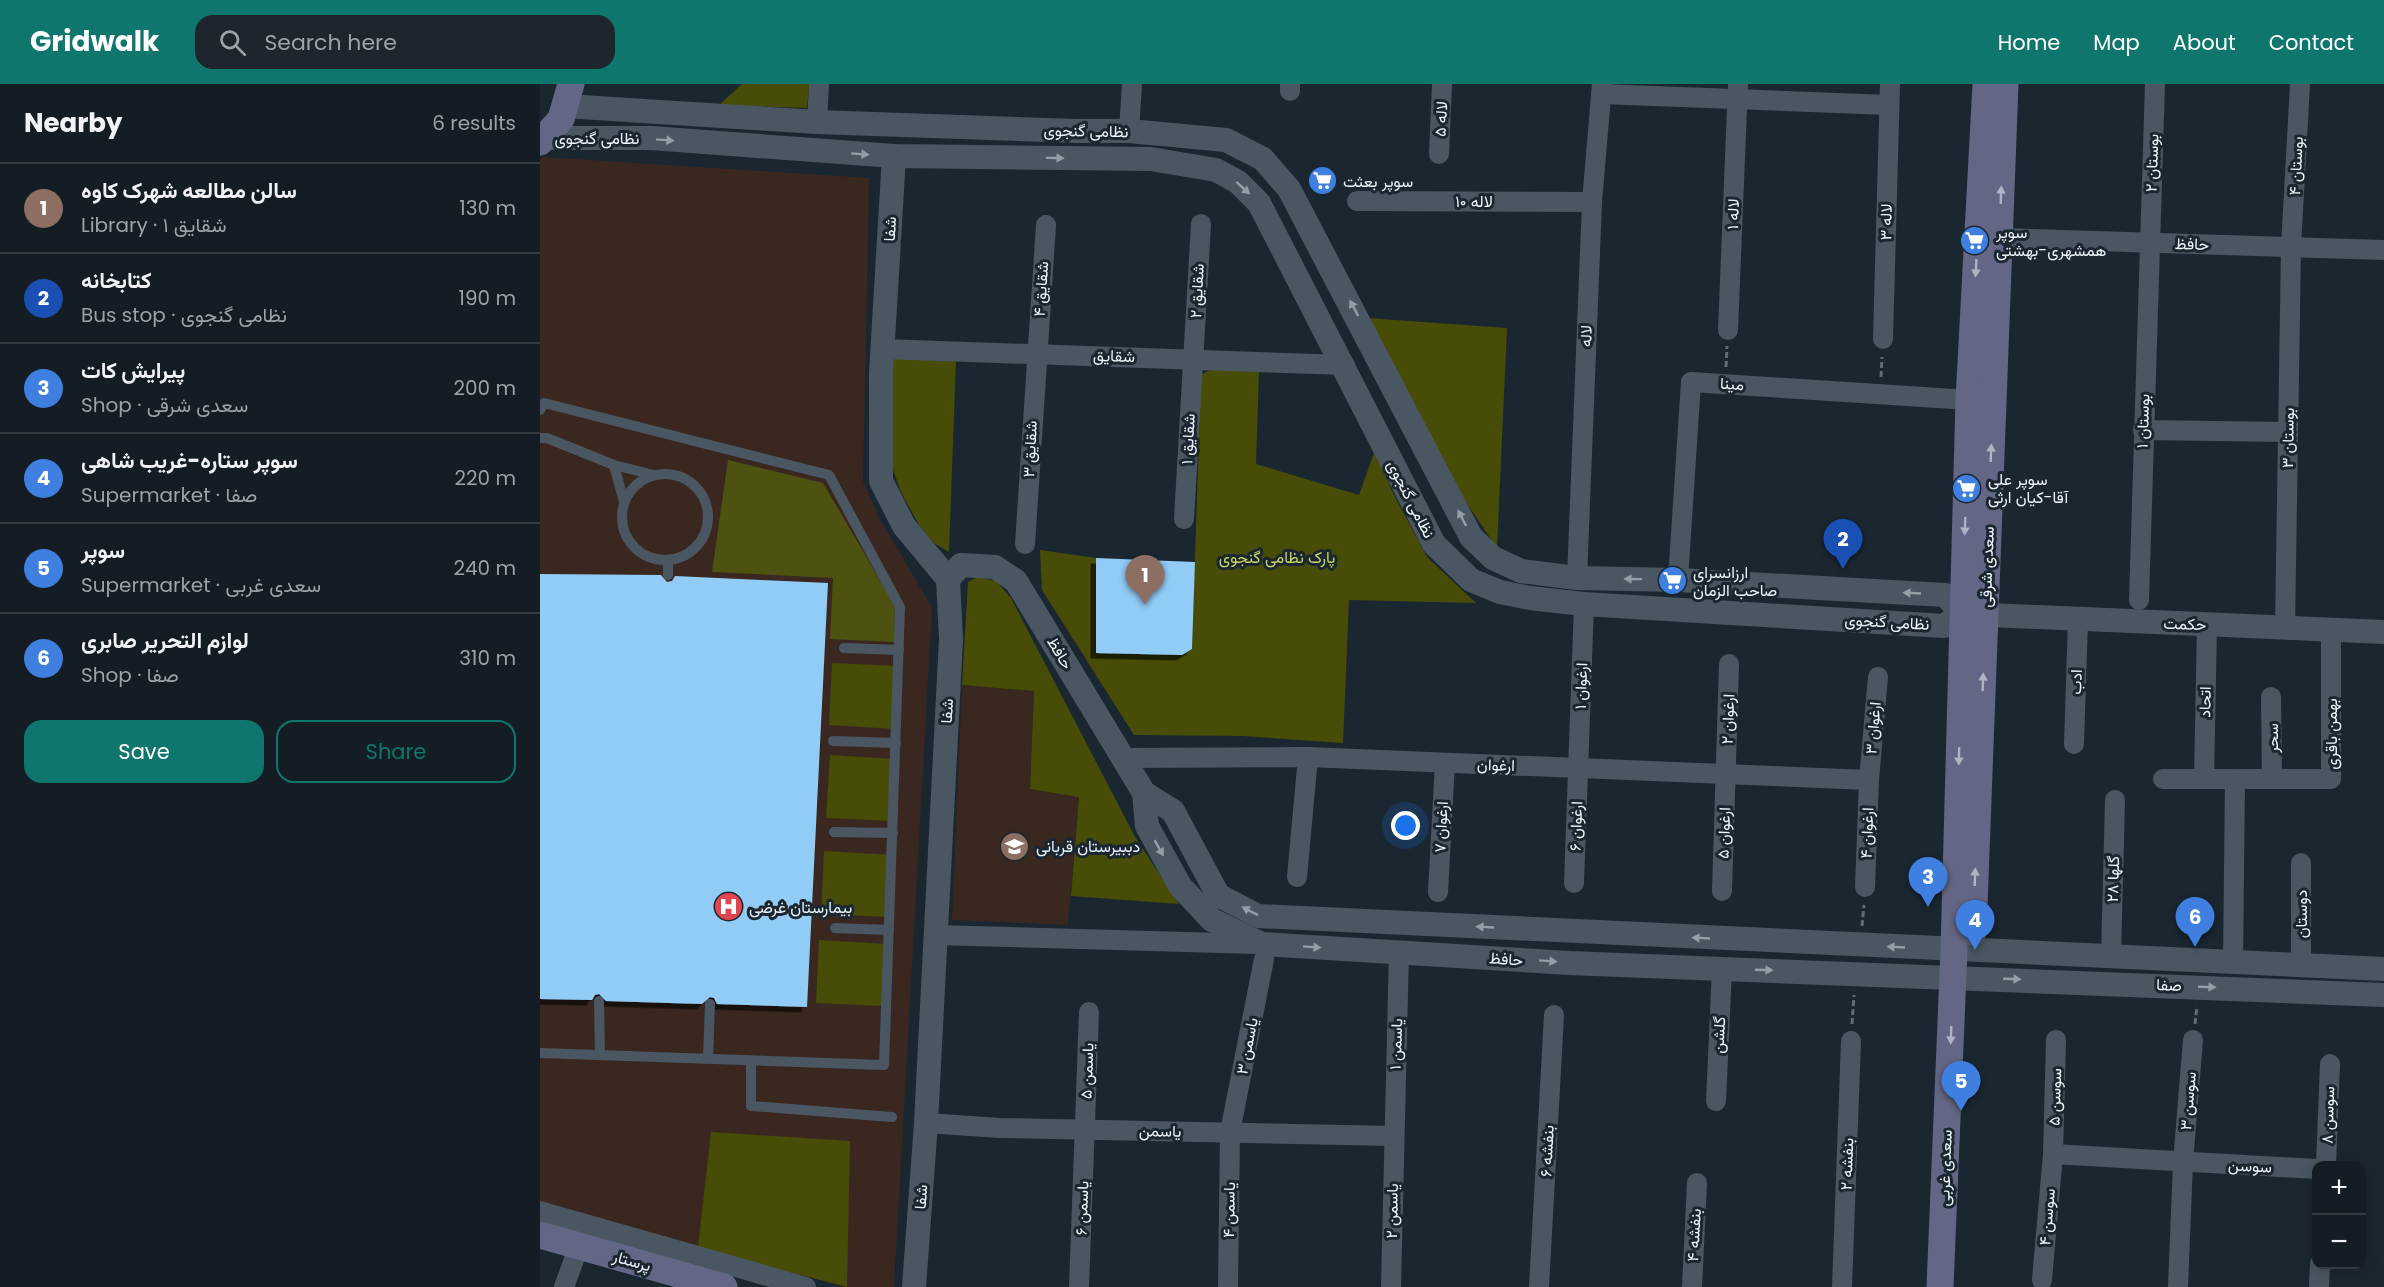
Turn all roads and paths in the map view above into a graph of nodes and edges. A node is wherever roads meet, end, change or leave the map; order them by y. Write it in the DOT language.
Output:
graph roads {
  1 [pos="819,84"];
  2 [pos="1132,84"];
  3 [pos="1442,84"];
  4 [pos="1890,84"];
  5 [pos="1986,84"];
  6 [pos="2005,84"];
  7 [pos="2155,84"];
  8 [pos="2300,84"];
  9 [pos="1602,89"];
  10 [pos="1738,91"];
  11 [pos="568,95"];
  12 [pos="1889,105"];
  13 [pos="725,116"];
  14 [pos="817,122"];
  15 [pos="1021,130"];
  16 [pos="1129,131"];
  17 [pos="542,140"];
  18 [pos="723,144"];
  19 [pos="1439,154"];
  20 [pos="894,156"];
  21 [pos="1021,157"];
  22 [pos="1357,201"];
  23 [pos="1592,202"];
  24 [pos="1201,224"];
  25 [pos="1046,225"];
  26 [pos="1999,238"];
  27 [pos="2149,243"];
  28 [pos="2291,247"];
  29 [pos="2384,250"];
  30 [pos="1728,330"];
  31 [pos="1883,339"];
  32 [pos="1375,348"];
  33 [pos="883,349"];
  34 [pos="1036,353"];
  35 [pos="1193,359"];
  36 [pos="1344,365"];
  37 [pos="1725,384"];
  38 [pos="1881,394"];
  39 [pos="1970,400"];
  40 [pos="540,410"];
  41 [pos="2143,430"];
  42 [pos="2288,432"];
  43 [pos="540,438"];
  44 [pos="614,465"];
  45 [pos="654,475"];
  46 [pos="624,502"];
  47 [pos="1184,519"];
  48 [pos="1025,544"];
  49 [pos="668,561"];
  50 [pos="668,575"];
  51 [pos="1576,578"];
  52 [pos="948,579"];
  53 [pos="1678,580"];
  54 [pos="2139,600"];
  55 [pos="1584,604"];
  56 [pos="1974,615"];
  57 [pos="2078,620"];
  58 [pos="2207,625"];
  59 [pos="2285,628"];
  60 [pos="2331,630"];
  61 [pos="2384,632"];
  62 [pos="844,648"];
  63 [pos="899,650"];
  64 [pos="1730,664"];
  65 [pos="1878,677"];
  66 [pos="2271,697"];
  67 [pos="833,741"];
  68 [pos="896,743"];
  69 [pos="2074,744"];
  70 [pos="1308,757"];
  71 [pos="1123,758"];
  72 [pos="1445,763"];
  73 [pos="1578,768"];
  74 [pos="1726,774"];
  75 [pos="2163,779"];
  76 [pos="2204,779"];
  77 [pos="2235,779"];
  78 [pos="2272,779"];
  79 [pos="1869,780"];
  80 [pos="1144,793"];
  81 [pos="2115,800"];
  82 [pos="834,832"];
  83 [pos="893,833"];
  84 [pos="2301,863"];
  85 [pos="1297,877"];
  86 [pos="1574,883"];
  87 [pos="1865,887"];
  88 [pos="1722,891"];
  89 [pos="1438,892"];
  90 [pos="1396,923"];
  91 [pos="835,928"];
  92 [pos="889,930"];
  93 [pos="936,935"];
  94 [pos="1861,945"];
  95 [pos="1263,951"];
  96 [pos="1399,952"];
  97 [pos="2110,957"];
  98 [pos="2233,963"];
  99 [pos="1963,964"];
  100 [pos="2301,965"];
  101 [pos="1722,968"];
  102 [pos="2384,969"];
  103 [pos="1855,973"];
  104 [pos="2199,987"];
  105 [pos="2384,994"];
  106 [pos="600,1001"];
  107 [pos="710,1004"];
  108 [pos="1089,1012"];
  109 [pos="1554,1015"];
  110 [pos="2056,1040"];
  111 [pos="2193,1040"];
  112 [pos="1851,1041"];
  113 [pos="540,1053"];
  114 [pos="600,1055"];
  115 [pos="708,1059"];
  116 [pos="751,1060"];
  117 [pos="2330,1064"];
  118 [pos="1716,1101"];
  119 [pos="892,1117"];
  120 [pos="926,1123"];
  121 [pos="1085,1130"];
  122 [pos="1230,1132"];
  123 [pos="1394,1136"];
  124 [pos="2053,1154"];
  125 [pos="2326,1161"];
  126 [pos="2183,1162"];
  127 [pos="2312,1170"];
  128 [pos="1697,1183"];
  129 [pos="540,1211"];
  130 [pos="540,1235"];
  131 [pos="579,1246"];
  132 [pos="2320,1269"];
  133 [pos="2042,1280"];
  134 [pos="2319,1285"];
  135 [pos="564,1287"];
  136 [pos="724,1287"];
  137 [pos="806,1287"];
  138 [pos="914,1287"];
  139 [pos="1079,1287"];
  140 [pos="1228,1287"];
  141 [pos="1391,1287"];
  142 [pos="1539,1287"];
  143 [pos="1692,1287"];
  144 [pos="1842,1287"];
  145 [pos="1940,1287"];
  146 [pos="1958,1287"];
  147 [pos="2178,1287"];
  1 -- 14 [label="street"];
  2 -- 16 [label="street"];
  3 -- 19 [label="street, لاله ۵"];
  4 -- 12 [label="street, لاله ۳"];
  5 -- 39 [label="main road, سعدی شرقی, one-way"];
  26 -- 6 [label="main road, سعدی شرقی, one-way"];
  7 -- 27 [label="street, بوستان ۲"];
  8 -- 28 [label="street, بوستان ۴"];
  9 -- 10 [label="street, لاله"];
  9 -- 23 [label="street, لاله"];
  10 -- 12 [label="street, لاله"];
  10 -- 30 [label="street, لاله ۱"];
  11 -- 13 [label="street, نظامی گنجوی"];
  11 -- 17 [label="main road"];
  12 -- 31 [label="street, لاله ۳"];
  13 -- 14 [label="street, نظامی گنجوی"];
  13 -- 18 [label="street"];
  14 -- 15 [label="street, نظامی گنجوی"];
  15 -- 16 [label="street, نظامی گنجوی"];
  15 -- 21 [label="street"];
  32 -- 16 [label="street, نظامی گنجوی, one-way"];
  17 -- 18 [label="street, نظامی گنجوی, one-way"];
  18 -- 20 [label="street, نظامی گنجوی, one-way"];
  20 -- 21 [label="street, نظامی گنجوی"];
  20 -- 33 [label="street, شفا"];
  21 -- 36 [label="street, نظامی گنجوی, one-way"];
  22 -- 23 [label="street, لاله ۱۰"];
  23 -- 51 [label="street, لاله"];
  24 -- 35 [label="street, شقایق ۲"];
  25 -- 34 [label="street, شقایق ۴"];
  26 -- 27 [label="street, حافظ"];
  56 -- 26 [label="main road, سعدی شرقی, one-way"];
  27 -- 28 [label="street, حافظ"];
  27 -- 41 [label="street, بوستان ۱"];
  28 -- 29 [label="street, حافظ"];
  28 -- 42 [label="street, بوستان ۳"];
  30 -- 37 [label="path"];
  31 -- 38 [label="path"];
  32 -- 36 [label="street"];
  51 -- 32 [label="street, نظامی گنجوی, one-way"];
  33 -- 34 [label="street, شقایق"];
  33 -- 52 [label="street, شفا"];
  34 -- 35 [label="street, شقایق"];
  34 -- 48 [label="street, شقایق ۳"];
  35 -- 36 [label="street, شقایق"];
  35 -- 47 [label="street, شقایق ۱"];
  36 -- 55 [label="street, نظامی گنجوی"];
  37 -- 38 [label="street, مینا"];
  37 -- 53 [label="street, مینا"];
  38 -- 39 [label="street, مینا"];
  39 -- 56 [label="main road, سعدی شرقی, one-way"];
  40 -- 63 [label="lane"];
  41 -- 42 [label="street"];
  41 -- 54 [label="street, بوستان ۱"];
  42 -- 59 [label="street, بوستان ۳"];
  43 -- 44 [label="lane"];
  44 -- 45 [label="lane"];
  44 -- 46 [label="lane"];
  45 -- 46 [label="lane"];
  45 -- 49 [label="lane"];
  46 -- 49 [label="lane"];
  49 -- 50 [label="lane"];
  53 -- 51 [label="street, نظامی گنجوی, one-way"];
  52 -- 71 [label="street, حافظ"];
  52 -- 93 [label="street, شفا"];
  56 -- 53 [label="street, نظامی گنجوی, one-way"];
  55 -- 56 [label="street, نظامی گنجوی"];
  55 -- 73 [label="street, ارغوان ۱"];
  56 -- 57 [label="street, حکمت"];
  56 -- 99 [label="main road, سعدی شرقی"];
  57 -- 58 [label="street, حکمت"];
  57 -- 69 [label="street, ادب"];
  58 -- 59 [label="street, حکمت"];
  58 -- 76 [label="street, اتحاد"];
  59 -- 60 [label="street, حکمت"];
  60 -- 61 [label="street, حکمت"];
  60 -- 78 [label="street, بهمن باقری"];
  62 -- 63 [label="lane"];
  63 -- 68 [label="lane"];
  64 -- 74 [label="street, ارغوان ۲"];
  65 -- 79 [label="street, ارغوان ۳"];
  66 -- 78 [label="street, سحر"];
  67 -- 68 [label="lane"];
  68 -- 83 [label="lane"];
  70 -- 71 [label="street, ارغوان"];
  70 -- 72 [label="street, ارغوان"];
  70 -- 85 [label="street"];
  71 -- 80 [label="street, حافظ"];
  72 -- 73 [label="street, ارغوان"];
  72 -- 89 [label="street, ارغوان ۷"];
  73 -- 74 [label="street, ارغوان"];
  73 -- 86 [label="street, ارغوان ۶"];
  74 -- 79 [label="street, ارغوان"];
  74 -- 88 [label="street, ارغوان ۵"];
  75 -- 76 [label="street, بهمن باقری"];
  76 -- 77 [label="street, بهمن باقری"];
  77 -- 78 [label="street, بهمن باقری"];
  77 -- 98 [label="street"];
  79 -- 87 [label="street, ارغوان ۴"];
  90 -- 80 [label="street, حافظ, one-way"];
  80 -- 95 [label="street, حافظ, one-way"];
  81 -- 97 [label="street, گلها ۲۸"];
  82 -- 83 [label="lane"];
  83 -- 92 [label="lane"];
  84 -- 100 [label="street, دوستان"];
  87 -- 94 [label="path"];
  94 -- 90 [label="street, حافظ, one-way"];
  90 -- 96 [label="street"];
  91 -- 92 [label="lane"];
  92 -- 116 [label="lane"];
  93 -- 95 [label="street"];
  93 -- 120 [label="street, شفا"];
  99 -- 94 [label="street, حافظ, one-way"];
  95 -- 96 [label="street, حافظ, one-way"];
  95 -- 122 [label="street, یاسمن ۳"];
  96 -- 101 [label="street, حافظ, one-way"];
  96 -- 123 [label="street, یاسمن ۱"];
  97 -- 98 [label="street, صفا"];
  97 -- 99 [label="street, صفا"];
  98 -- 100 [label="street, صفا"];
  99 -- 103 [label="street, حافظ"];
  99 -- 104 [label="street, صفا, one-way"];
  99 -- 145 [label="main road, سعدی غربی, one-way"];
  99 -- 146 [label="main road, سعدی غربی"];
  100 -- 102 [label="street, صفا"];
  101 -- 103 [label="street, حافظ, one-way"];
  101 -- 118 [label="street, گلشن"];
  103 -- 112 [label="path"];
  104 -- 105 [label="street, صفا, one-way"];
  104 -- 111 [label="path"];
  106 -- 114 [label="lane"];
  107 -- 115 [label="lane"];
  108 -- 121 [label="street, یاسمن ۵"];
  109 -- 142 [label="street, بنفشه ۶"];
  110 -- 124 [label="street, سوسن ۵"];
  111 -- 126 [label="street, سوسن ۳"];
  112 -- 144 [label="street, بنفشه ۲"];
  113 -- 114 [label="lane"];
  114 -- 115 [label="lane"];
  115 -- 116 [label="lane"];
  116 -- 119 [label="lane"];
  117 -- 125 [label="street, سوسن ۸"];
  120 -- 121 [label="street, یاسمن"];
  120 -- 138 [label="street, شفا"];
  121 -- 122 [label="street, یاسمن"];
  121 -- 139 [label="street, یاسمن ۶"];
  122 -- 123 [label="street, یاسمن"];
  122 -- 140 [label="street, یاسمن ۴"];
  123 -- 141 [label="street, یاسمن ۲"];
  124 -- 126 [label="street, سوسن"];
  124 -- 133 [label="street, سوسن ۴"];
  126 -- 127 [label="street, سوسن"];
  126 -- 147 [label="street"];
  128 -- 143 [label="street, بنفشه ۴"];
  129 -- 137 [label="street"];
  130 -- 131 [label="main road, پرستار"];
  131 -- 135 [label="street"];
  131 -- 136 [label="main road, پرستار"];
  132 -- 134 [label="street"];
}
